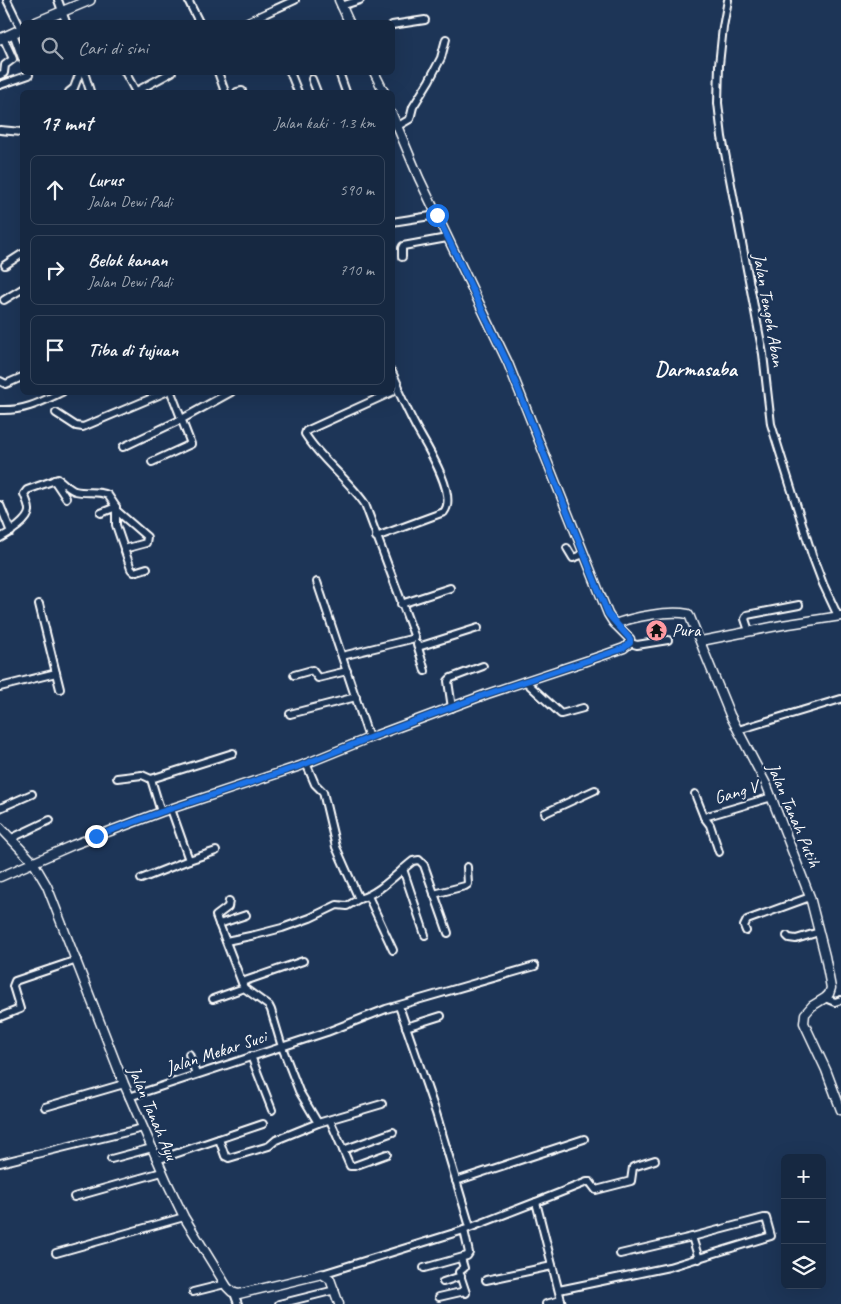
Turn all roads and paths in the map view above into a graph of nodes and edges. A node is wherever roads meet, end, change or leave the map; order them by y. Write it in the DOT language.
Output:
graph roads {
  1 [pos="7,0"];
  2 [pos="58,0"];
  3 [pos="90,0"];
  4 [pos="188,0"];
  5 [pos="295,0"];
  6 [pos="360,0"];
  7 [pos="728,0"];
  8 [pos="340,3"];
  9 [pos="62,12"];
  10 [pos="42,20"];
  11 [pos="65,20"];
  12 [pos="198,20"];
  13 [pos="251,20"];
  14 [pos="348,20"];
  15 [pos="425,20"];
  16 [pos="395,25"];
  17 [pos="19,30"];
  18 [pos="1,38"];
  19 [pos="446,39"];
  20 [pos="0,75"];
  21 [pos="26,75"];
  22 [pos="80,75"];
  23 [pos="83,75"];
  24 [pos="127,75"];
  25 [pos="167,75"];
  26 [pos="219,75"];
  27 [pos="291,75"];
  28 [pos="340,75"];
  29 [pos="376,75"];
  30 [pos="312,79"];
  31 [pos="0,85"];
  32 [pos="72,90"];
  33 [pos="90,90"];
  34 [pos="135,90"];
  35 [pos="140,90"];
  36 [pos="224,90"];
  37 [pos="297,90"];
  38 [pos="316,90"];
  39 [pos="345,90"];
  40 [pos="383,90"];
  41 [pos="395,120"];
  42 [pos="399,129"];
  43 [pos="0,130"];
  44 [pos="20,132"];
  45 [pos="437,215"];
  46 [pos="395,222"];
  47 [pos="447,238"];
  48 [pos="20,255"];
  49 [pos="402,257"];
  50 [pos="5,265"];
  51 [pos="20,290"];
  52 [pos="4,300"];
  53 [pos="395,377"];
  54 [pos="20,378"];
  55 [pos="0,381"];
  56 [pos="395,391"];
  57 [pos="395,394"];
  58 [pos="55,395"];
  59 [pos="159,395"];
  60 [pos="172,395"];
  61 [pos="226,395"];
  62 [pos="387,395"];
  63 [pos="0,410"];
  64 [pos="56,413"];
  65 [pos="182,420"];
  66 [pos="123,447"];
  67 [pos="152,462"];
  68 [pos="54,480"];
  69 [pos="66,498"];
  70 [pos="0,505"];
  71 [pos="117,509"];
  72 [pos="101,513"];
  73 [pos="11,532"];
  74 [pos="376,537"];
  75 [pos="0,538"];
  76 [pos="567,548"];
  77 [pos="124,549"];
  78 [pos="584,554"];
  79 [pos="147,568"];
  80 [pos="317,582"];
  81 [pos="450,588"];
  82 [pos="39,604"];
  83 [pos="401,604"];
  84 [pos="799,605"];
  85 [pos="839,616"];
  86 [pos="615,624"];
  87 [pos="478,628"];
  88 [pos="749,631"];
  89 [pos="414,638"];
  90 [pos="668,640"];
  91 [pos="701,641"];
  92 [pos="630,643"];
  93 [pos="418,647"];
  94 [pos="342,656"];
  95 [pos="483,666"];
  96 [pos="347,671"];
  97 [pos="425,671"];
  98 [pos="56,673"];
  99 [pos="294,675"];
  100 [pos="526,681"];
  101 [pos="0,687"];
  102 [pos="60,689"];
  103 [pos="356,696"];
  104 [pos="841,699"];
  105 [pos="452,708"];
  106 [pos="583,708"];
  107 [pos="290,714"];
  108 [pos="738,730"];
  109 [pos="369,738"];
  110 [pos="233,753"];
  111 [pos="303,764"];
  112 [pos="117,778"];
  113 [pos="151,779"];
  114 [pos="595,790"];
  115 [pos="32,794"];
  116 [pos="696,794"];
  117 [pos="772,797"];
  118 [pos="0,808"];
  119 [pos="171,809"];
  120 [pos="161,812"];
  121 [pos="545,813"];
  122 [pos="704,817"];
  123 [pos="50,820"];
  124 [pos="0,827"];
  125 [pos="12,838"];
  126 [pos="216,851"];
  127 [pos="719,852"];
  128 [pos="189,860"];
  129 [pos="34,862"];
  130 [pos="467,867"];
  131 [pos="402,869"];
  132 [pos="0,877"];
  133 [pos="141,879"];
  134 [pos="434,894"];
  135 [pos="368,896"];
  136 [pos="810,897"];
  137 [pos="359,899"];
  138 [pos="229,901"];
  139 [pos="246,915"];
  140 [pos="219,924"];
  141 [pos="746,931"];
  142 [pos="819,932"];
  143 [pos="448,933"];
  144 [pos="425,935"];
  145 [pos="787,936"];
  146 [pos="226,941"];
  147 [pos="393,950"];
  148 [pos="77,960"];
  149 [pos="303,961"];
  150 [pos="535,966"];
  151 [pos="243,985"];
  152 [pos="825,998"];
  153 [pos="213,999"];
  154 [pos="841,1000"];
  155 [pos="399,1006"];
  156 [pos="441,1016"];
  157 [pos="0,1017"];
  158 [pos="406,1027"];
  159 [pos="282,1047"];
  160 [pos="190,1054"];
  161 [pos="251,1056"];
  162 [pos="196,1074"];
  163 [pos="124,1084"];
  164 [pos="130,1097"];
  165 [pos="382,1104"];
  166 [pos="45,1107"];
  167 [pos="272,1110"];
  168 [pos="841,1110"];
  169 [pos="330,1120"];
  170 [pos="318,1123"];
  171 [pos="263,1124"];
  172 [pos="143,1128"];
  173 [pos="393,1132"];
  174 [pos="219,1139"];
  175 [pos="584,1139"];
  176 [pos="152,1148"];
  177 [pos="343,1150"];
  178 [pos="387,1154"];
  179 [pos="111,1159"];
  180 [pos="157,1160"];
  181 [pos="655,1160"];
  182 [pos="0,1163"];
  183 [pos="162,1172"];
  184 [pos="456,1181"];
  185 [pos="74,1197"];
  186 [pos="536,1202"];
  187 [pos="184,1217"];
  188 [pos="467,1228"];
  189 [pos="692,1237"];
  190 [pos="56,1253"];
  191 [pos="620,1254"];
  192 [pos="461,1258"];
  193 [pos="699,1259"];
  194 [pos="552,1266"];
  195 [pos="424,1268"];
  196 [pos="322,1274"];
  197 [pos="461,1276"];
  198 [pos="486,1280"];
  199 [pos="442,1282"];
  200 [pos="225,1284"];
  201 [pos="335,1290"];
  202 [pos="559,1290"];
  203 [pos="193,1292"];
  204 [pos="234,1294"];
  205 [pos="439,1297"];
  206 [pos="562,1302"];
  207 [pos="238,1304"];
  208 [pos="279,1304"];
  209 [pos="339,1304"];
  210 [pos="546,1304"];
  1 -- 17 [label="street"];
  2 -- 9 [label="street"];
  3 -- 9 [label="main road"];
  4 -- 12 [label="street"];
  5 -- 13 [label="street"];
  6 -- 8 [label="street"];
  7 -- 85 [label="street, Jalan Tengeh Aban"];
  8 -- 14 [label="street"];
  9 -- 10 [label="main road"];
  9 -- 11 [label="street"];
  15 -- 16 [label="street"];
  17 -- 18 [label="main road"];
  18 -- 20 [label="street"];
  19 -- 42 [label="street"];
  21 -- 31 [label="street"];
  22 -- 32 [label="street"];
  23 -- 33 [label="street"];
  24 -- 34 [label="street"];
  25 -- 35 [label="street"];
  26 -- 36 [label="street"];
  27 -- 37 [label="street"];
  28 -- 39 [label="street"];
  29 -- 40 [label="street"];
  30 -- 38 [label="street"];
  41 -- 42 [label="street"];
  42 -- 45 [label="street"];
  43 -- 44 [label="street"];
  45 -- 46 [label="street"];
  45 -- 47 [label="street"];
  47 -- 49 [label="street"];
  47 -- 78 [label="street"];
  48 -- 50 [label="street"];
  51 -- 52 [label="street"];
  53 -- 56 [label="street"];
  54 -- 55 [label="street"];
  57 -- 74 [label="street"];
  58 -- 63 [label="street"];
  59 -- 64 [label="street"];
  60 -- 65 [label="street"];
  61 -- 65 [label="street"];
  62 -- 74 [label="street"];
  65 -- 66 [label="street"];
  65 -- 67 [label="street"];
  68 -- 69 [label="street"];
  68 -- 71 [label="street"];
  68 -- 73 [label="street"];
  70 -- 73 [label="street"];
  71 -- 72 [label="street"];
  71 -- 77 [label="street"];
  71 -- 77 [label="street"];
  73 -- 75 [label="street"];
  74 -- 83 [label="street"];
  76 -- 78 [label="street"];
  77 -- 79 [label="street"];
  78 -- 86 [label="street"];
  80 -- 94 [label="street"];
  81 -- 83 [label="street"];
  82 -- 98 [label="street"];
  83 -- 89 [label="street"];
  84 -- 88 [label="street"];
  85 -- 88 [label="street"];
  86 -- 91 [label="street, Jalan Tanah Putih"];
  86 -- 92 [label="street"];
  87 -- 93 [label="street"];
  88 -- 91 [label="street"];
  89 -- 93 [label="street"];
  89 -- 94 [label="street"];
  90 -- 92 [label="street"];
  91 -- 108 [label="street, Jalan Tanah Putih"];
  92 -- 100 [label="street"];
  93 -- 97 [label="street"];
  94 -- 96 [label="street"];
  95 -- 105 [label="street"];
  96 -- 99 [label="street"];
  96 -- 103 [label="street"];
  98 -- 101 [label="street"];
  98 -- 102 [label="street"];
  100 -- 105 [label="street"];
  100 -- 106 [label="street"];
  103 -- 107 [label="street"];
  103 -- 109 [label="street"];
  104 -- 108 [label="street"];
  105 -- 109 [label="street"];
  108 -- 117 [label="street, Jalan Tanah Putih"];
  109 -- 111 [label="street"];
  110 -- 113 [label="street"];
  111 -- 119 [label="street"];
  111 -- 137 [label="street"];
  112 -- 113 [label="street"];
  113 -- 120 [label="street"];
  114 -- 121 [label="street"];
  115 -- 118 [label="street"];
  116 -- 122 [label="street, Gang V"];
  117 -- 122 [label="street, Gang V"];
  117 -- 136 [label="street, Jalan Tanah Putih"];
  119 -- 120 [label="street"];
  119 -- 128 [label="street"];
  120 -- 129 [label="street"];
  122 -- 127 [label="street"];
  123 -- 125 [label="street"];
  124 -- 125 [label="street, Jalan Tanah Ayu"];
  125 -- 129 [label="street, Jalan Tanah Ayu"];
  126 -- 128 [label="street"];
  128 -- 133 [label="street"];
  129 -- 132 [label="street"];
  129 -- 148 [label="street, Jalan Tanah Ayu"];
  130 -- 134 [label="street"];
  131 -- 134 [label="street"];
  131 -- 135 [label="street"];
  131 -- 144 [label="street"];
  134 -- 143 [label="street"];
  135 -- 137 [label="street"];
  135 -- 147 [label="street"];
  136 -- 141 [label="street"];
  136 -- 142 [label="street, Jalan Tanah Putih"];
  137 -- 146 [label="street"];
  138 -- 140 [label="street"];
  139 -- 140 [label="street"];
  140 -- 146 [label="street"];
  142 -- 145 [label="street"];
  142 -- 152 [label="street, Jalan Tanah Putih"];
  146 -- 151 [label="street"];
  148 -- 157 [label="street"];
  148 -- 163 [label="street, Jalan Tanah Ayu"];
  149 -- 151 [label="street"];
  150 -- 155 [label="street"];
  151 -- 153 [label="street"];
  151 -- 159 [label="street"];
  152 -- 154 [label="street"];
  152 -- 168 [label="street"];
  155 -- 158 [label="street"];
  155 -- 159 [label="street"];
  156 -- 158 [label="street"];
  158 -- 184 [label="street"];
  159 -- 161 [label="street, Jalan Mekar Suci"];
  159 -- 170 [label="street, Jalan Mekar Suci"];
  160 -- 162 [label="street"];
  161 -- 162 [label="street, Jalan Mekar Suci"];
  161 -- 167 [label="street"];
  162 -- 164 [label="street, Jalan Mekar Suci"];
  163 -- 164 [label="street, Jalan Tanah Ayu"];
  163 -- 166 [label="street"];
  164 -- 172 [label="street, Jalan Tanah Ayu"];
  165 -- 169 [label="street"];
  169 -- 170 [label="street"];
  169 -- 177 [label="street"];
  170 -- 174 [label="street"];
  171 -- 174 [label="street"];
  172 -- 176 [label="street, Jalan Tanah Ayu"];
  172 -- 182 [label="street"];
  173 -- 177 [label="street"];
  174 -- 180 [label="street"];
  175 -- 184 [label="street"];
  176 -- 179 [label="street"];
  176 -- 180 [label="street, Jalan Tanah Ayu"];
  177 -- 178 [label="street"];
  180 -- 183 [label="street, Jalan Tanah Ayu"];
  181 -- 186 [label="street"];
  183 -- 185 [label="street"];
  183 -- 187 [label="street, Jalan Tanah Ayu"];
  184 -- 188 [label="street"];
  186 -- 188 [label="street"];
  186 -- 194 [label="street"];
  187 -- 190 [label="street"];
  187 -- 200 [label="street, Jalan Tanah Ayu"];
  188 -- 192 [label="street"];
  188 -- 196 [label="street"];
  189 -- 191 [label="street"];
  189 -- 193 [label="street"];
  189 -- 193 [label="street"];
  192 -- 195 [label="street"];
  192 -- 197 [label="street"];
  193 -- 202 [label="street"];
  194 -- 198 [label="street"];
  194 -- 202 [label="street"];
  196 -- 201 [label="street"];
  196 -- 204 [label="street"];
  197 -- 199 [label="street"];
  197 -- 205 [label="street"];
  200 -- 203 [label="street"];
  200 -- 204 [label="street, Jalan Tanah Ayu"];
  201 -- 208 [label="street"];
  201 -- 209 [label="street"];
  202 -- 206 [label="street"];
  204 -- 207 [label="street"];
  206 -- 210 [label="street"];
}
